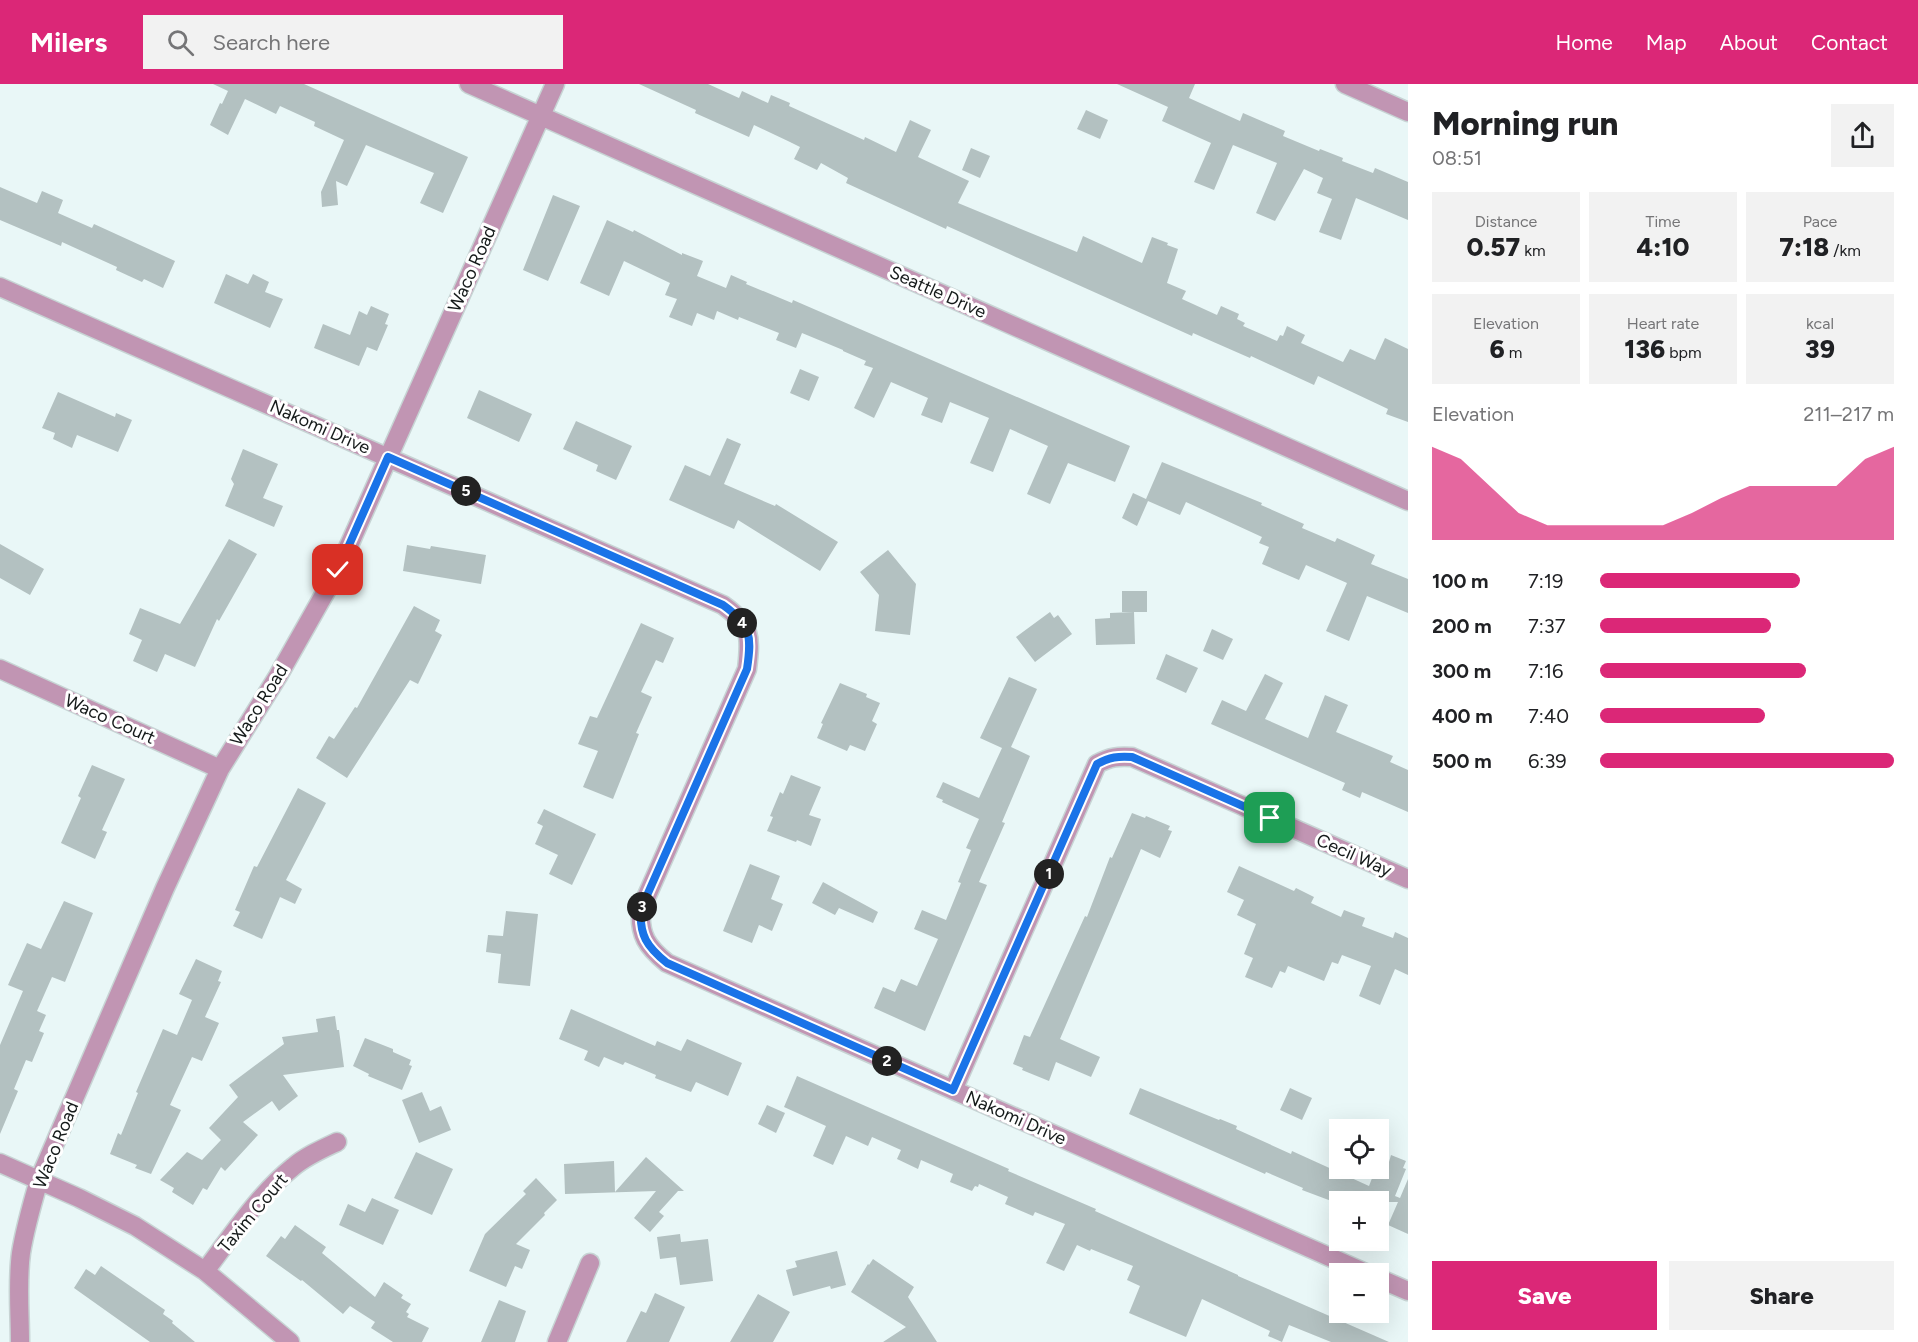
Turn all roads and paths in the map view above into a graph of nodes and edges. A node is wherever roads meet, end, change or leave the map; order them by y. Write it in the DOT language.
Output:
graph roads {
  1 [pos="469,84"];
  2 [pos="555,84"];
  3 [pos="1345,84"];
  4 [pos="1408,112"];
  5 [pos="541,116"];
  6 [pos="0,286"];
  7 [pos="388,457"];
  8 [pos="1408,501"];
  9 [pos="0,669"];
  10 [pos="220,769"];
  11 [pos="1408,879"];
  12 [pos="953,1090"];
  13 [pos="337,1142"];
  14 [pos="0,1163"];
  15 [pos="39,1180"];
  16 [pos="590,1263"];
  17 [pos="1343,1263"];
  18 [pos="205,1271"];
  19 [pos="1389,1283"];
  20 [pos="1408,1291"];
  21 [pos="20,1342"];
  22 [pos="290,1342"];
  23 [pos="557,1342"];
  1 -- 5 [label="street, Seattle Drive"];
  2 -- 5 [label="street, Waco Road"];
  3 -- 4 [label="street"];
  5 -- 7 [label="street, Waco Road"];
  5 -- 8 [label="street, Seattle Drive"];
  6 -- 7 [label="street, Nakomi Drive"];
  7 -- 10 [label="street, Waco Road"];
  7 -- 12 [label="street, Nakomi Drive"];
  9 -- 10 [label="street, Waco Court"];
  10 -- 15 [label="street, Waco Road"];
  11 -- 12 [label="street, Cecil Way"];
  12 -- 17 [label="street, Nakomi Drive"];
  13 -- 18 [label="street, Taxim Court"];
  14 -- 15 [label="street"];
  15 -- 18 [label="street"];
  15 -- 21 [label="street, Waco Road"];
  16 -- 23 [label="street"];
  18 -- 22 [label="street"];
  19 -- 20 [label="street"];
}
